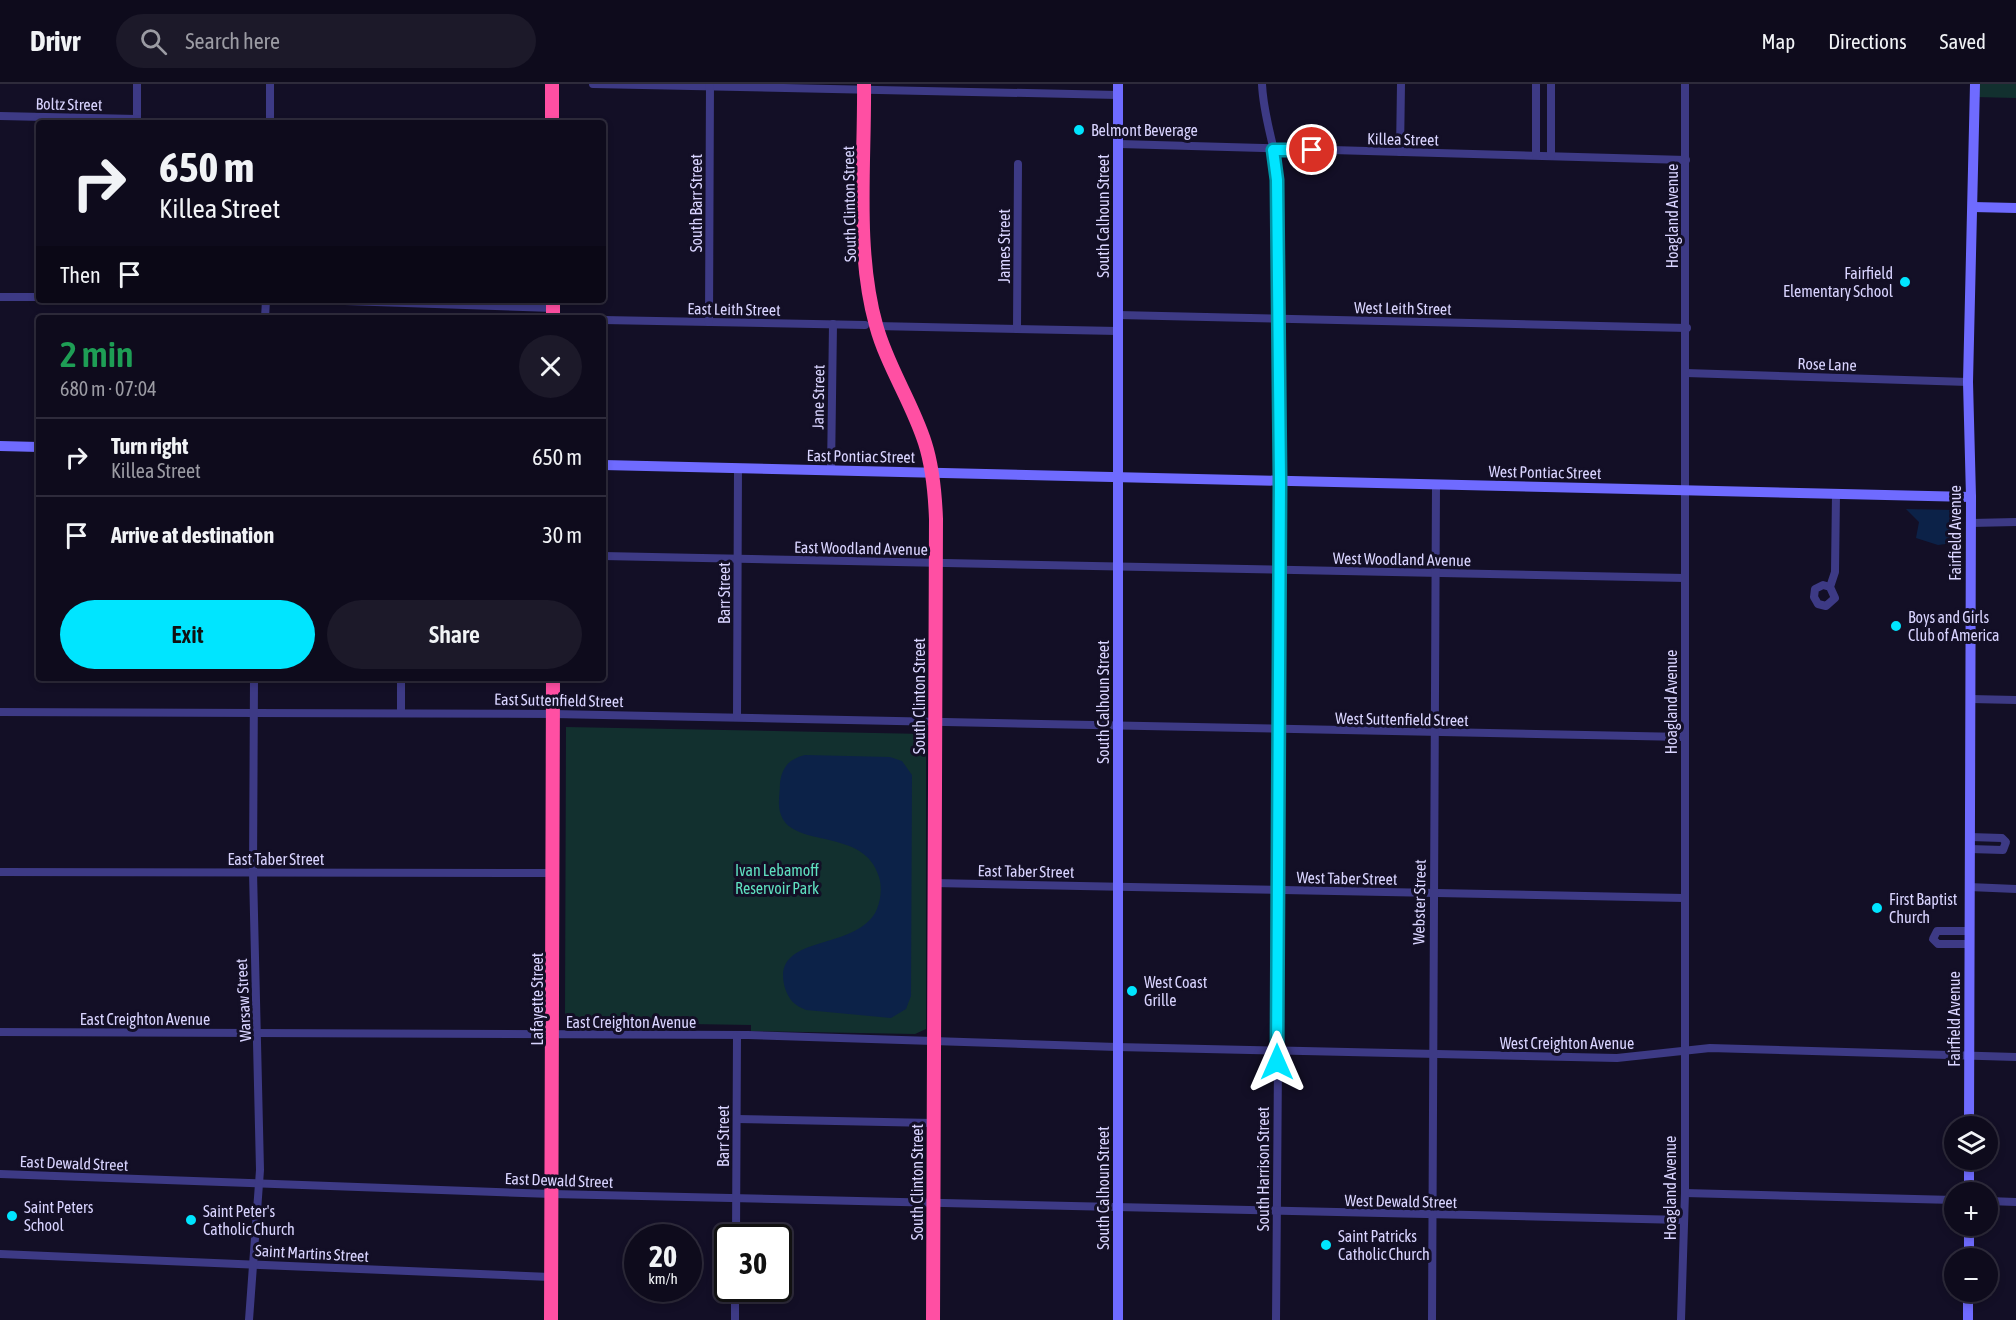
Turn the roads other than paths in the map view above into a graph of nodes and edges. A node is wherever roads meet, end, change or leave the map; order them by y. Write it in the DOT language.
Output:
graph roads {
  1 [pos="137,84"];
  2 [pos="270,84"];
  3 [pos="552,84"];
  4 [pos="593,84"];
  5 [pos="1262,84"];
  6 [pos="1401,84"];
  7 [pos="1536,84"];
  8 [pos="1551,84"];
  9 [pos="1685,84"];
  10 [pos="1975,84"];
  11 [pos="710,85"];
  12 [pos="864,86"];
  13 [pos="1118,89"];
  14 [pos="0,116"];
  15 [pos="110,120"];
  16 [pos="138,120"];
  17 [pos="270,120"];
  18 [pos="552,120"];
  19 [pos="1119,144"];
  20 [pos="1273,150"];
  21 [pos="1400,152"];
  22 [pos="1536,155"];
  23 [pos="1551,156"];
  24 [pos="1686,160"];
  25 [pos="1018,164"];
  26 [pos="1973,207"];
  27 [pos="2016,208"];
  28 [pos="0,297"];
  29 [pos="36,297"];
  30 [pos="394,303"];
  31 [pos="553,309"];
  32 [pos="1118,315"];
  33 [pos="1278,318"];
  34 [pos="606,320"];
  35 [pos="709,322"];
  36 [pos="833,324"];
  37 [pos="870,325"];
  38 [pos="1687,328"];
  39 [pos="1017,329"];
  40 [pos="1118,331"];
  41 [pos="1686,373"];
  42 [pos="1968,382"];
  43 [pos="0,446"];
  44 [pos="36,447"];
  45 [pos="606,465"];
  46 [pos="738,468"];
  47 [pos="831,471"];
  48 [pos="932,472"];
  49 [pos="1119,476"];
  50 [pos="1280,480"];
  51 [pos="1436,484"];
  52 [pos="1686,490"];
  53 [pos="1836,494"];
  54 [pos="1971,497"];
  55 [pos="2016,522"];
  56 [pos="1971,523"];
  57 [pos="606,556"];
  58 [pos="738,559"];
  59 [pos="936,563"];
  60 [pos="1118,567"];
  61 [pos="1278,570"];
  62 [pos="1434,573"];
  63 [pos="1685,578"];
  64 [pos="1830,586"];
  65 [pos="254,681"];
  66 [pos="401,681"];
  67 [pos="553,681"];
  68 [pos="1971,699"];
  69 [pos="2016,700"];
  70 [pos="0,712"];
  71 [pos="254,712"];
  72 [pos="401,712"];
  73 [pos="553,714"];
  74 [pos="737,717"];
  75 [pos="936,722"];
  76 [pos="1118,726"];
  77 [pos="1278,731"];
  78 [pos="1434,732"];
  79 [pos="1684,737"];
  80 [pos="1970,837"];
  81 [pos="1970,849"];
  82 [pos="0,872"];
  83 [pos="253,872"];
  84 [pos="552,873"];
  85 [pos="934,883"];
  86 [pos="1117,886"];
  87 [pos="1969,887"];
  88 [pos="2016,889"];
  89 [pos="1278,890"];
  90 [pos="1433,893"];
  91 [pos="1684,898"];
  92 [pos="1969,931"];
  93 [pos="1969,944"];
  94 [pos="0,1032"];
  95 [pos="255,1033"];
  96 [pos="554,1035"];
  97 [pos="737,1036"];
  98 [pos="936,1043"];
  99 [pos="1117,1047"];
  100 [pos="1277,1050"];
  101 [pos="1683,1053"];
  102 [pos="1432,1054"];
  103 [pos="1969,1055"];
  104 [pos="2016,1057"];
  105 [pos="1970,1116"];
  106 [pos="737,1119"];
  107 [pos="933,1123"];
  108 [pos="0,1174"];
  109 [pos="259,1183"];
  110 [pos="1685,1193"];
  111 [pos="552,1194"];
  112 [pos="736,1197"];
  113 [pos="1944,1200"];
  114 [pos="1998,1201"];
  115 [pos="2016,1202"];
  116 [pos="934,1203"];
  117 [pos="1118,1208"];
  118 [pos="1277,1212"];
  119 [pos="1432,1215"];
  120 [pos="1684,1220"];
  121 [pos="736,1224"];
  122 [pos="0,1254"];
  123 [pos="254,1263"];
  124 [pos="550,1277"];
  125 [pos="735,1302"];
  126 [pos="1968,1302"];
  127 [pos="249,1320"];
  128 [pos="551,1320"];
  129 [pos="735,1320"];
  130 [pos="933,1320"];
  131 [pos="1118,1320"];
  132 [pos="1276,1320"];
  133 [pos="1432,1320"];
  134 [pos="1681,1320"];
  135 [pos="1968,1320"];
  1 -- 16 [label="street"];
  2 -- 17 [label="street"];
  3 -- 18 [label="highway"];
  4 -- 11 [label="street"];
  5 -- 20 [label="street, South Harrison Street"];
  6 -- 21 [label="street"];
  7 -- 22 [label="street"];
  8 -- 23 [label="street"];
  9 -- 24 [label="street, Hoagland Avenue"];
  10 -- 26 [label="street, Fairfield Avenue"];
  11 -- 12 [label="street"];
  11 -- 35 [label="street, South Barr Street"];
  12 -- 13 [label="street"];
  12 -- 37 [label="highway, South Clinton Street"];
  13 -- 19 [label="street, South Calhoun Street"];
  14 -- 15 [label="street, Boltz Street"];
  19 -- 20 [label="street, Killea Street"];
  19 -- 32 [label="street, South Calhoun Street"];
  20 -- 21 [label="street, Killea Street"];
  20 -- 33 [label="street, South Harrison Street"];
  21 -- 22 [label="street, Killea Street"];
  22 -- 23 [label="street, Killea Street"];
  23 -- 24 [label="street, Killea Street"];
  24 -- 38 [label="street, Hoagland Avenue"];
  25 -- 39 [label="street, James Street"];
  26 -- 27 [label="street"];
  26 -- 42 [label="street, Fairfield Avenue"];
  28 -- 29 [label="street"];
  30 -- 31 [label="street"];
  32 -- 33 [label="street, West Leith Street"];
  32 -- 40 [label="street, South Calhoun Street"];
  33 -- 38 [label="street, West Leith Street"];
  33 -- 50 [label="street, South Harrison Street"];
  34 -- 35 [label="street, East Leith Street"];
  35 -- 36 [label="street, East Leith Street"];
  36 -- 37 [label="street, East Leith Street"];
  36 -- 47 [label="street, Jane Street"];
  37 -- 39 [label="street, East Leith Street"];
  37 -- 48 [label="highway, South Clinton Street"];
  38 -- 41 [label="street, Hoagland Avenue"];
  39 -- 40 [label="street, East Leith Street"];
  40 -- 49 [label="street, South Calhoun Street"];
  41 -- 42 [label="street, Rose Lane"];
  41 -- 52 [label="street, Hoagland Avenue"];
  42 -- 54 [label="street, Fairfield Avenue"];
  43 -- 44 [label="street"];
  45 -- 46 [label="street, East Pontiac Street"];
  46 -- 47 [label="street, East Pontiac Street"];
  46 -- 58 [label="street, Barr Street"];
  47 -- 48 [label="street, East Pontiac Street"];
  48 -- 49 [label="street, East Pontiac Street"];
  48 -- 59 [label="highway, South Clinton Street"];
  49 -- 50 [label="street, West Pontiac Street"];
  49 -- 60 [label="street, South Calhoun Street"];
  50 -- 51 [label="street, West Pontiac Street"];
  50 -- 61 [label="street, South Harrison Street"];
  51 -- 52 [label="street, West Pontiac Street"];
  51 -- 62 [label="street, Webster Street"];
  52 -- 53 [label="street, West Pontiac Street"];
  52 -- 63 [label="street, Hoagland Avenue"];
  53 -- 54 [label="street, West Pontiac Street"];
  53 -- 64 [label="street"];
  54 -- 56 [label="street, Fairfield Avenue"];
  55 -- 56 [label="street"];
  56 -- 68 [label="street, Fairfield Avenue"];
  57 -- 58 [label="street, East Woodland Avenue"];
  58 -- 59 [label="street, East Woodland Avenue"];
  58 -- 74 [label="street, Barr Street"];
  59 -- 60 [label="street, East Woodland Avenue"];
  59 -- 75 [label="highway, South Clinton Street"];
  60 -- 61 [label="street, West Woodland Avenue"];
  60 -- 76 [label="street, South Calhoun Street"];
  61 -- 62 [label="street, West Woodland Avenue"];
  61 -- 77 [label="street, South Harrison Street"];
  62 -- 63 [label="street, West Woodland Avenue"];
  62 -- 78 [label="street, Webster Street"];
  63 -- 79 [label="street, Hoagland Avenue"];
  65 -- 71 [label="street, Warsaw Street"];
  66 -- 72 [label="street"];
  67 -- 73 [label="highway, Lafayette Street"];
  68 -- 69 [label="street"];
  68 -- 80 [label="street, Fairfield Avenue"];
  70 -- 71 [label="street, East Suttenfield Street"];
  71 -- 72 [label="street, East Suttenfield Street"];
  71 -- 83 [label="street, Warsaw Street"];
  72 -- 73 [label="street, East Suttenfield Street"];
  73 -- 74 [label="street, East Suttenfield Street"];
  73 -- 84 [label="highway, Lafayette Street"];
  74 -- 75 [label="street, East Suttenfield Street"];
  75 -- 76 [label="street, East Suttenfield Street"];
  75 -- 85 [label="highway, South Clinton Street"];
  76 -- 77 [label="street, West Suttenfield Street"];
  76 -- 86 [label="street, South Calhoun Street"];
  77 -- 78 [label="street, West Suttenfield Street"];
  77 -- 89 [label="street, South Harrison Street"];
  78 -- 79 [label="street, West Suttenfield Street"];
  78 -- 90 [label="street, Webster Street"];
  79 -- 91 [label="street, Hoagland Avenue"];
  80 -- 81 [label="street, Fairfield Avenue"];
  80 -- 81 [label="street"];
  81 -- 87 [label="street, Fairfield Avenue"];
  82 -- 83 [label="street, East Taber Street"];
  83 -- 84 [label="street, East Taber Street"];
  83 -- 95 [label="street, Warsaw Street"];
  84 -- 96 [label="highway, Lafayette Street"];
  85 -- 86 [label="street, East Taber Street"];
  85 -- 98 [label="highway, South Clinton Street"];
  86 -- 89 [label="street, West Taber Street"];
  86 -- 99 [label="street, South Calhoun Street"];
  87 -- 88 [label="street"];
  87 -- 92 [label="street, Fairfield Avenue"];
  89 -- 90 [label="street, West Taber Street"];
  89 -- 100 [label="street, South Harrison Street"];
  90 -- 91 [label="street, West Taber Street"];
  90 -- 102 [label="street, Webster Street"];
  91 -- 101 [label="street, Hoagland Avenue"];
  92 -- 93 [label="street, Fairfield Avenue"];
  92 -- 93 [label="street"];
  93 -- 103 [label="street, Fairfield Avenue"];
  94 -- 95 [label="street, East Creighton Avenue"];
  95 -- 96 [label="street, East Creighton Avenue"];
  95 -- 109 [label="street, Warsaw Street"];
  96 -- 97 [label="street, East Creighton Avenue"];
  96 -- 111 [label="highway, Lafayette Street"];
  97 -- 98 [label="street, East Creighton Avenue"];
  97 -- 106 [label="street, Barr Street"];
  98 -- 99 [label="street, East Creighton Avenue"];
  98 -- 107 [label="highway, South Clinton Street"];
  99 -- 100 [label="street, West Creighton Avenue"];
  99 -- 117 [label="street, South Calhoun Street"];
  100 -- 102 [label="street, West Creighton Avenue"];
  100 -- 118 [label="street, South Harrison Street"];
  101 -- 102 [label="street, West Creighton Avenue"];
  101 -- 103 [label="street, West Creighton Avenue"];
  101 -- 110 [label="street, Hoagland Avenue"];
  102 -- 119 [label="street, Webster Street"];
  103 -- 104 [label="street, West Creighton Avenue"];
  103 -- 105 [label="street, Fairfield Avenue"];
  106 -- 107 [label="street"];
  106 -- 112 [label="street, Barr Street"];
  107 -- 116 [label="highway, South Clinton Street"];
  108 -- 109 [label="street, East Dewald Street"];
  109 -- 111 [label="street, East Dewald Street"];
  109 -- 123 [label="street, Warsaw Street"];
  110 -- 113 [label="street"];
  110 -- 120 [label="street, Hoagland Avenue"];
  111 -- 112 [label="street, East Dewald Street"];
  111 -- 124 [label="highway, Lafayette Street"];
  112 -- 116 [label="street, East Dewald Street"];
  112 -- 121 [label="street, Barr Street"];
  114 -- 115 [label="street"];
  116 -- 117 [label="street, East Dewald Street"];
  116 -- 130 [label="highway, South Clinton Street"];
  117 -- 118 [label="street, West Dewald Street"];
  117 -- 131 [label="street, South Calhoun Street"];
  118 -- 119 [label="street, West Dewald Street"];
  118 -- 132 [label="street, South Harrison Street"];
  119 -- 120 [label="street, West Dewald Street"];
  119 -- 133 [label="street, Webster Street"];
  120 -- 134 [label="street, Hoagland Avenue"];
  122 -- 123 [label="street, Saint Martins Street"];
  123 -- 124 [label="street, Saint Martins Street"];
  123 -- 127 [label="street, Warsaw Street"];
  124 -- 128 [label="highway, Lafayette Street"];
  125 -- 129 [label="street"];
  126 -- 135 [label="street"];
}
